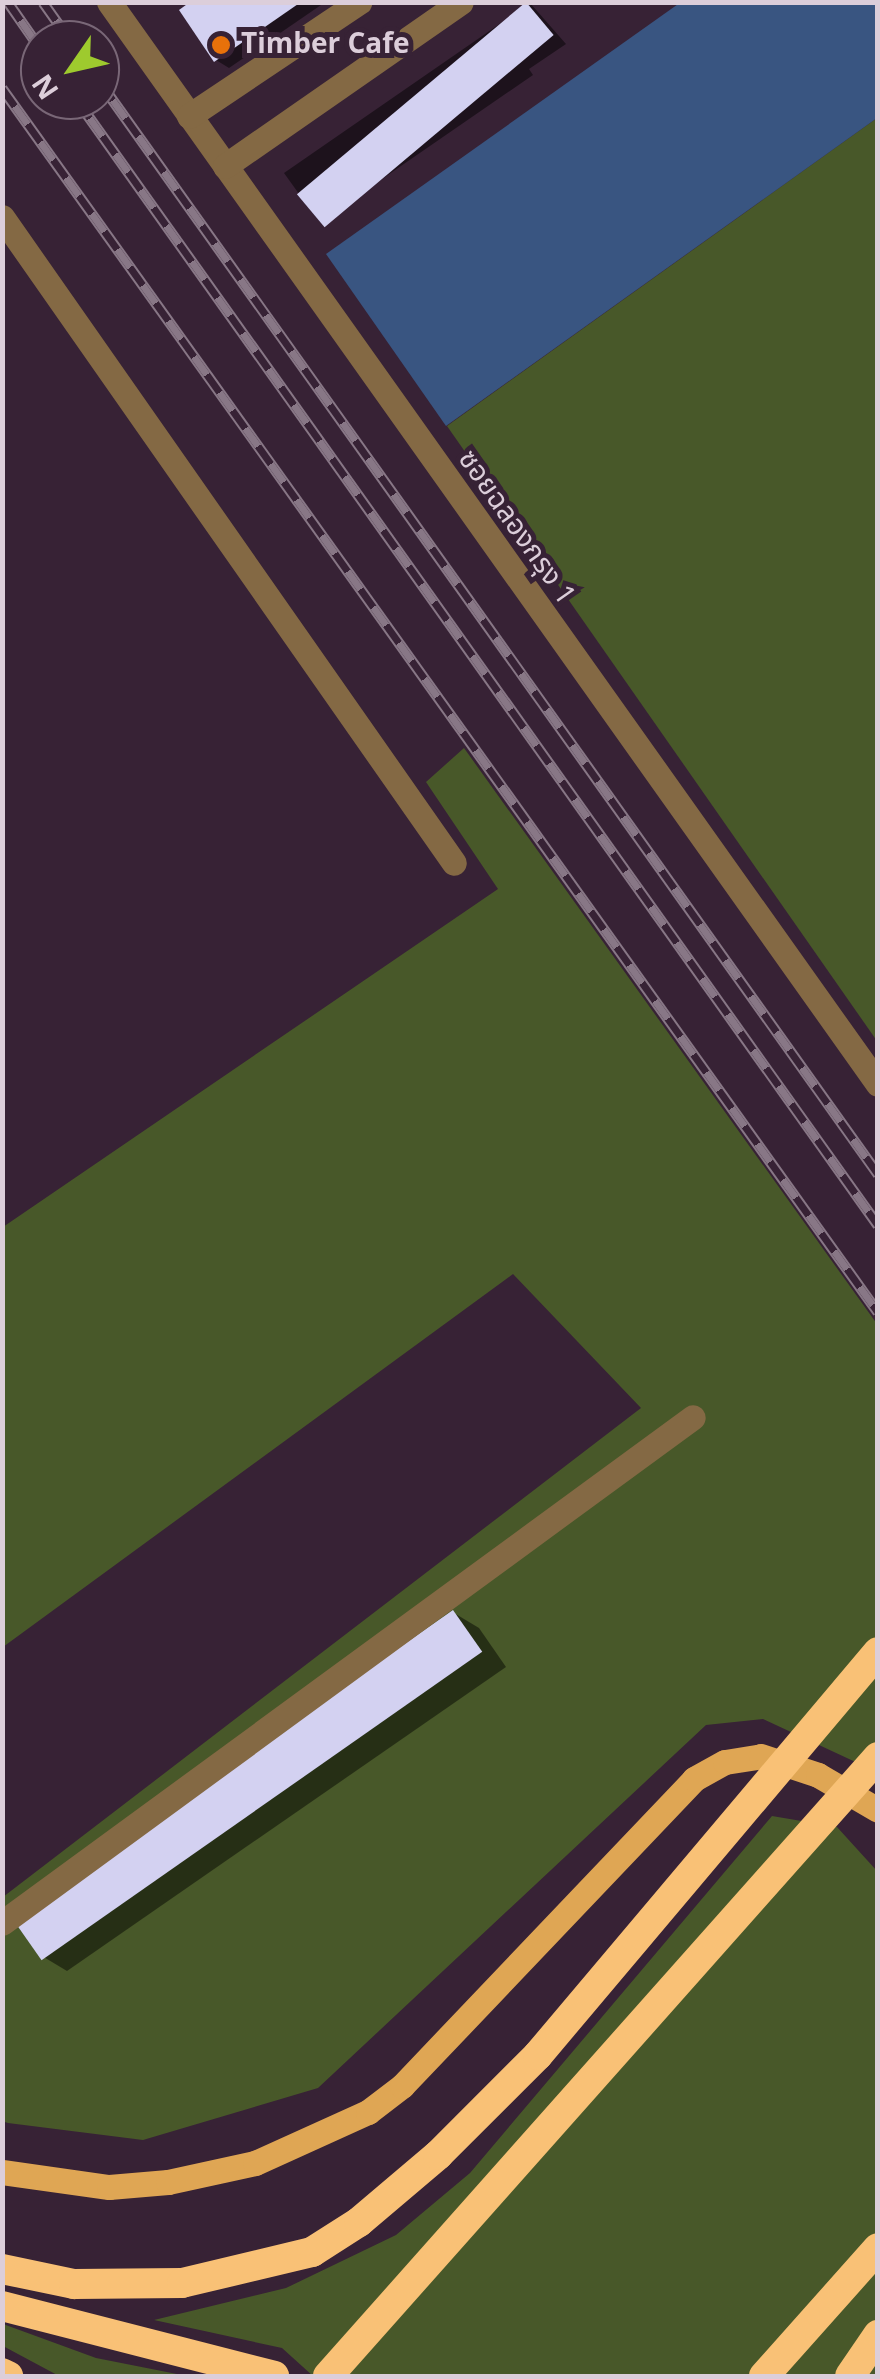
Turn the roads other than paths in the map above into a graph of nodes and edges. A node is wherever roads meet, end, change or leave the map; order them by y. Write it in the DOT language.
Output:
graph roads {
  1 [pos="360,2"];
  2 [pos="461,2"];
  3 [pos="122,7"];
  4 [pos="189,116"];
  5 [pos="225,166"];
  6 [pos="2,217"];
  7 [pos="454,863"];
  8 [pos="878,1084"];
  9 [pos="693,1417"];
  10 [pos="878,1652"];
  11 [pos="878,1757"];
  12 [pos="878,1810"];
  13 [pos="2,1923"];
  14 [pos="2,2172"];
  15 [pos="878,2248"];
  16 [pos="2,2269"];
  17 [pos="2,2306"];
  18 [pos="878,2334"];
  19 [pos="274,2376"];
  20 [pos="328,2376"];
  21 [pos="764,2376"];
  22 [pos="850,2376"];
  1 -- 4 [label="street"];
  2 -- 5 [label="street"];
  3 -- 4 [label="street, ซอยฉลองกรุง 1"];
  4 -- 5 [label="street, ซอยฉลองกรุง 1"];
  5 -- 8 [label="street, ซอยฉลองกรุง 1"];
  6 -- 7 [label="street"];
  9 -- 13 [label="street"];
  10 -- 16 [label="highway"];
  11 -- 20 [label="highway"];
  12 -- 14 [label="main road"];
  15 -- 21 [label="highway"];
  17 -- 19 [label="highway"];
  18 -- 22 [label="highway"];
}
